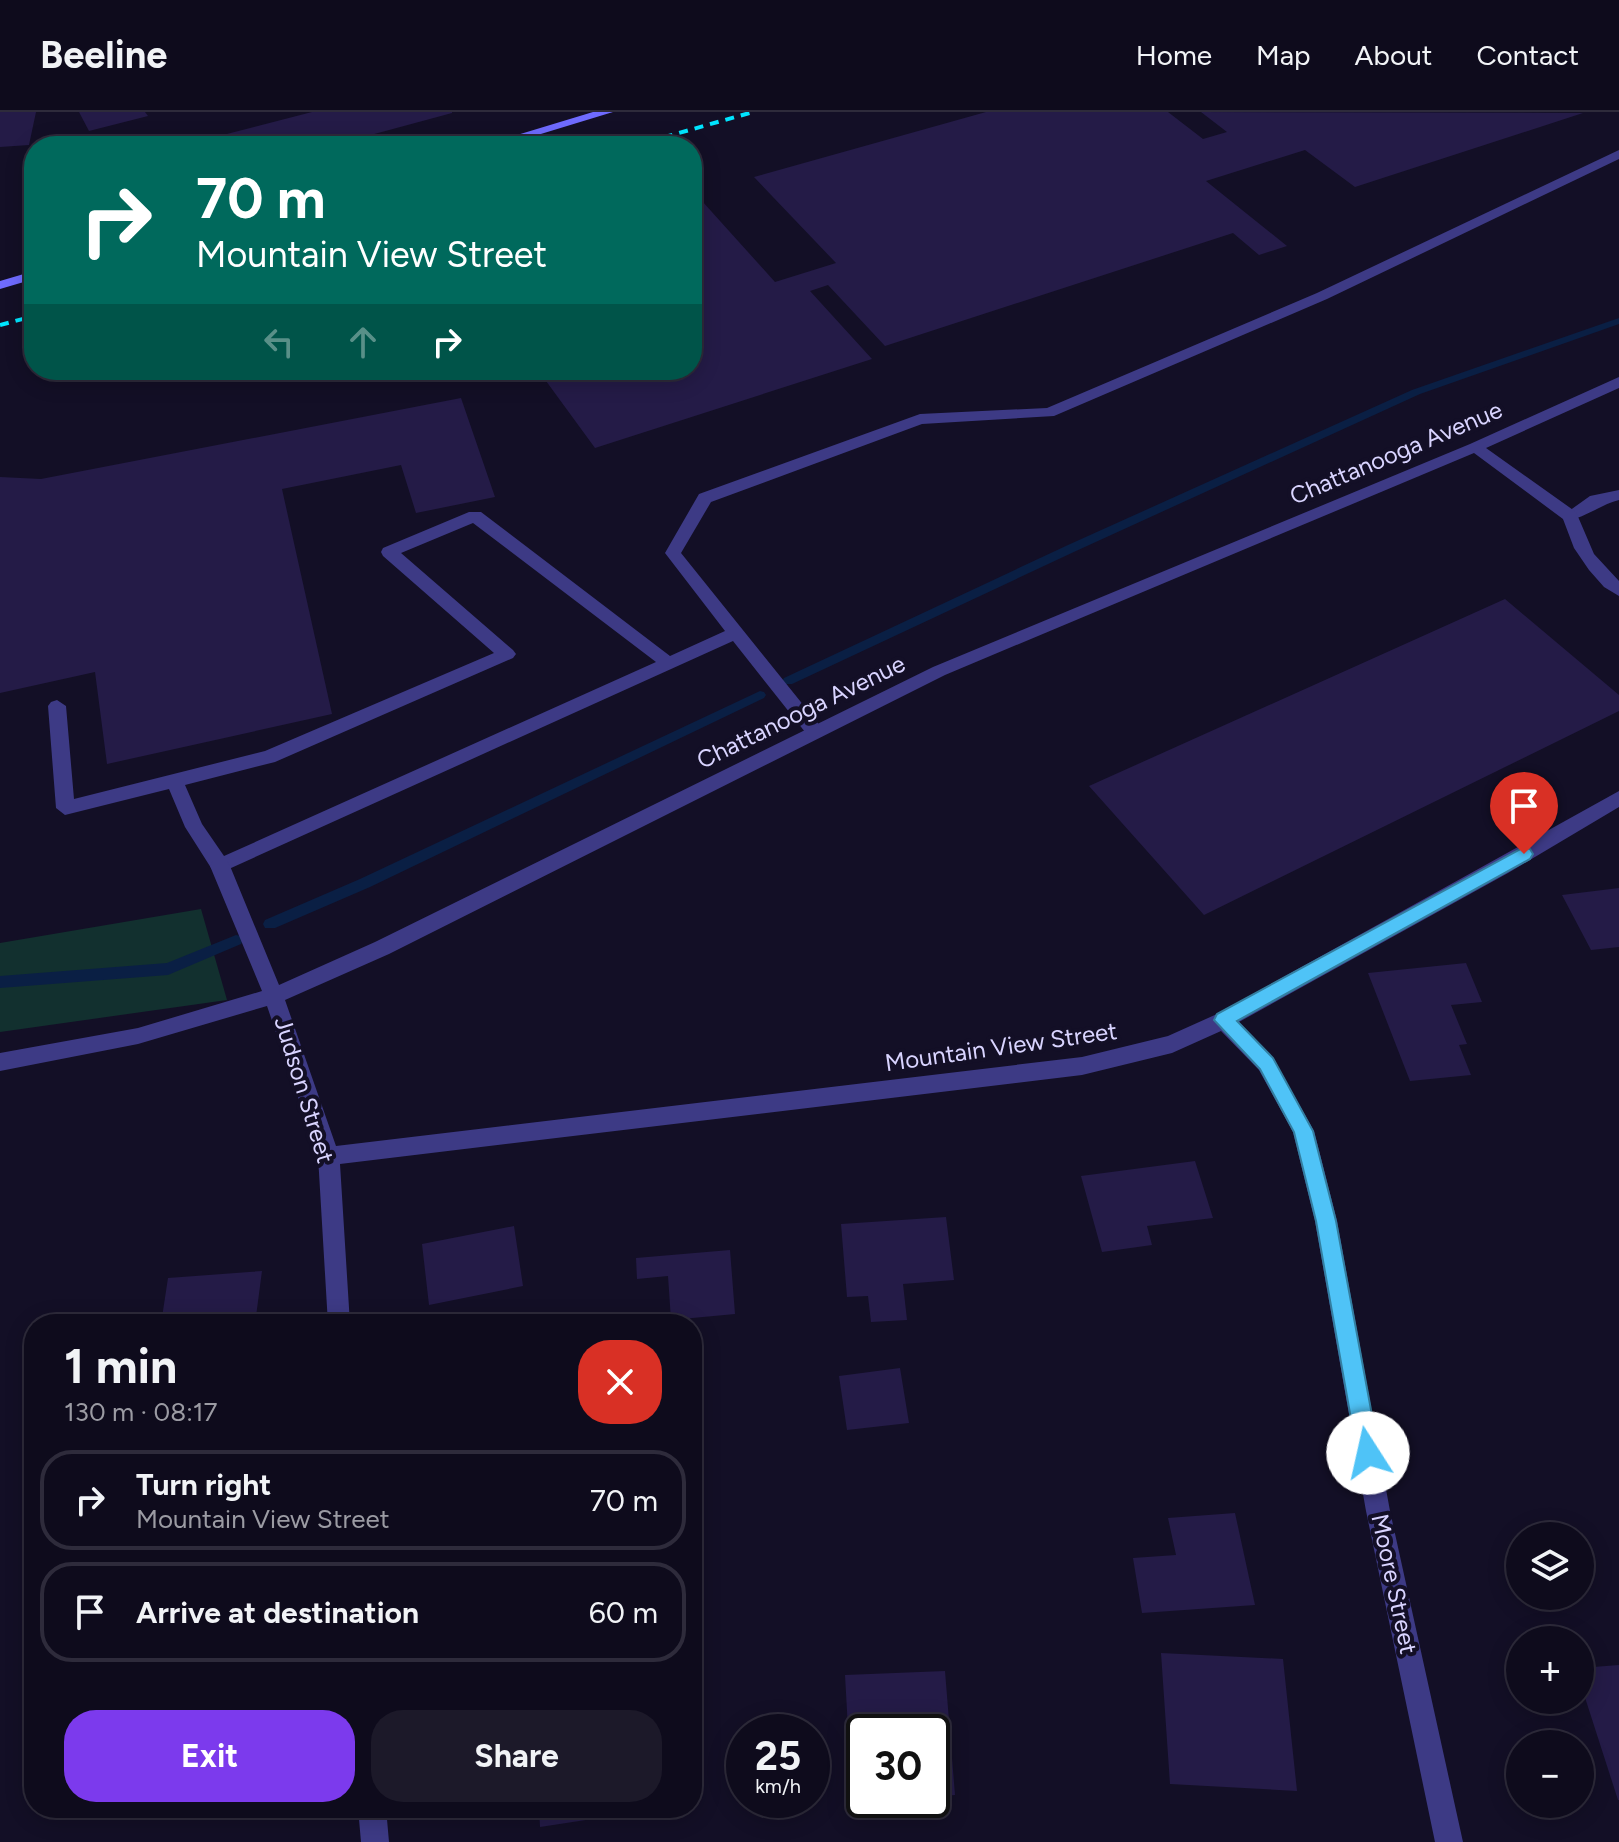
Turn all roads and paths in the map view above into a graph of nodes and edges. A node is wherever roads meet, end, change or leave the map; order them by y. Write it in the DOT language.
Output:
graph roads {
  1 [pos="607,112"];
  2 [pos="522,136"];
  3 [pos="1619,154"];
  4 [pos="24,278"];
  5 [pos="0,285"];
  6 [pos="1619,382"];
  7 [pos="1475,447"];
  8 [pos="1619,495"];
  9 [pos="1570,516"];
  10 [pos="1619,590"];
  11 [pos="736,633"];
  12 [pos="667,662"];
  13 [pos="57,706"];
  14 [pos="815,732"];
  15 [pos="175,782"];
  16 [pos="1619,798"];
  17 [pos="220,866"];
  18 [pos="274,996"];
  19 [pos="1224,1020"];
  20 [pos="0,1062"];
  21 [pos="329,1156"];
  22 [pos="338,1314"];
  23 [pos="373,1818"];
  24 [pos="375,1842"];
  25 [pos="1449,1842"];
  1 -- 2 [label="main road"];
  3 -- 11 [label="street"];
  4 -- 5 [label="main road"];
  6 -- 7 [label="street, Chattanooga Avenue"];
  7 -- 9 [label="street"];
  7 -- 14 [label="street, Chattanooga Avenue"];
  8 -- 9 [label="street"];
  9 -- 10 [label="street"];
  11 -- 12 [label="street"];
  11 -- 14 [label="street"];
  12 -- 15 [label="street"];
  12 -- 17 [label="street"];
  13 -- 15 [label="street"];
  14 -- 18 [label="street, Chattanooga Avenue"];
  15 -- 17 [label="street, Judson Street"];
  16 -- 19 [label="street, Mountain View Street"];
  17 -- 18 [label="street, Judson Street"];
  18 -- 20 [label="street, Chattanooga Avenue"];
  18 -- 21 [label="street, Judson Street"];
  19 -- 21 [label="street, Mountain View Street"];
  19 -- 25 [label="street, Moore Street"];
  21 -- 22 [label="street, Judson Street"];
  23 -- 24 [label="street"];
}
